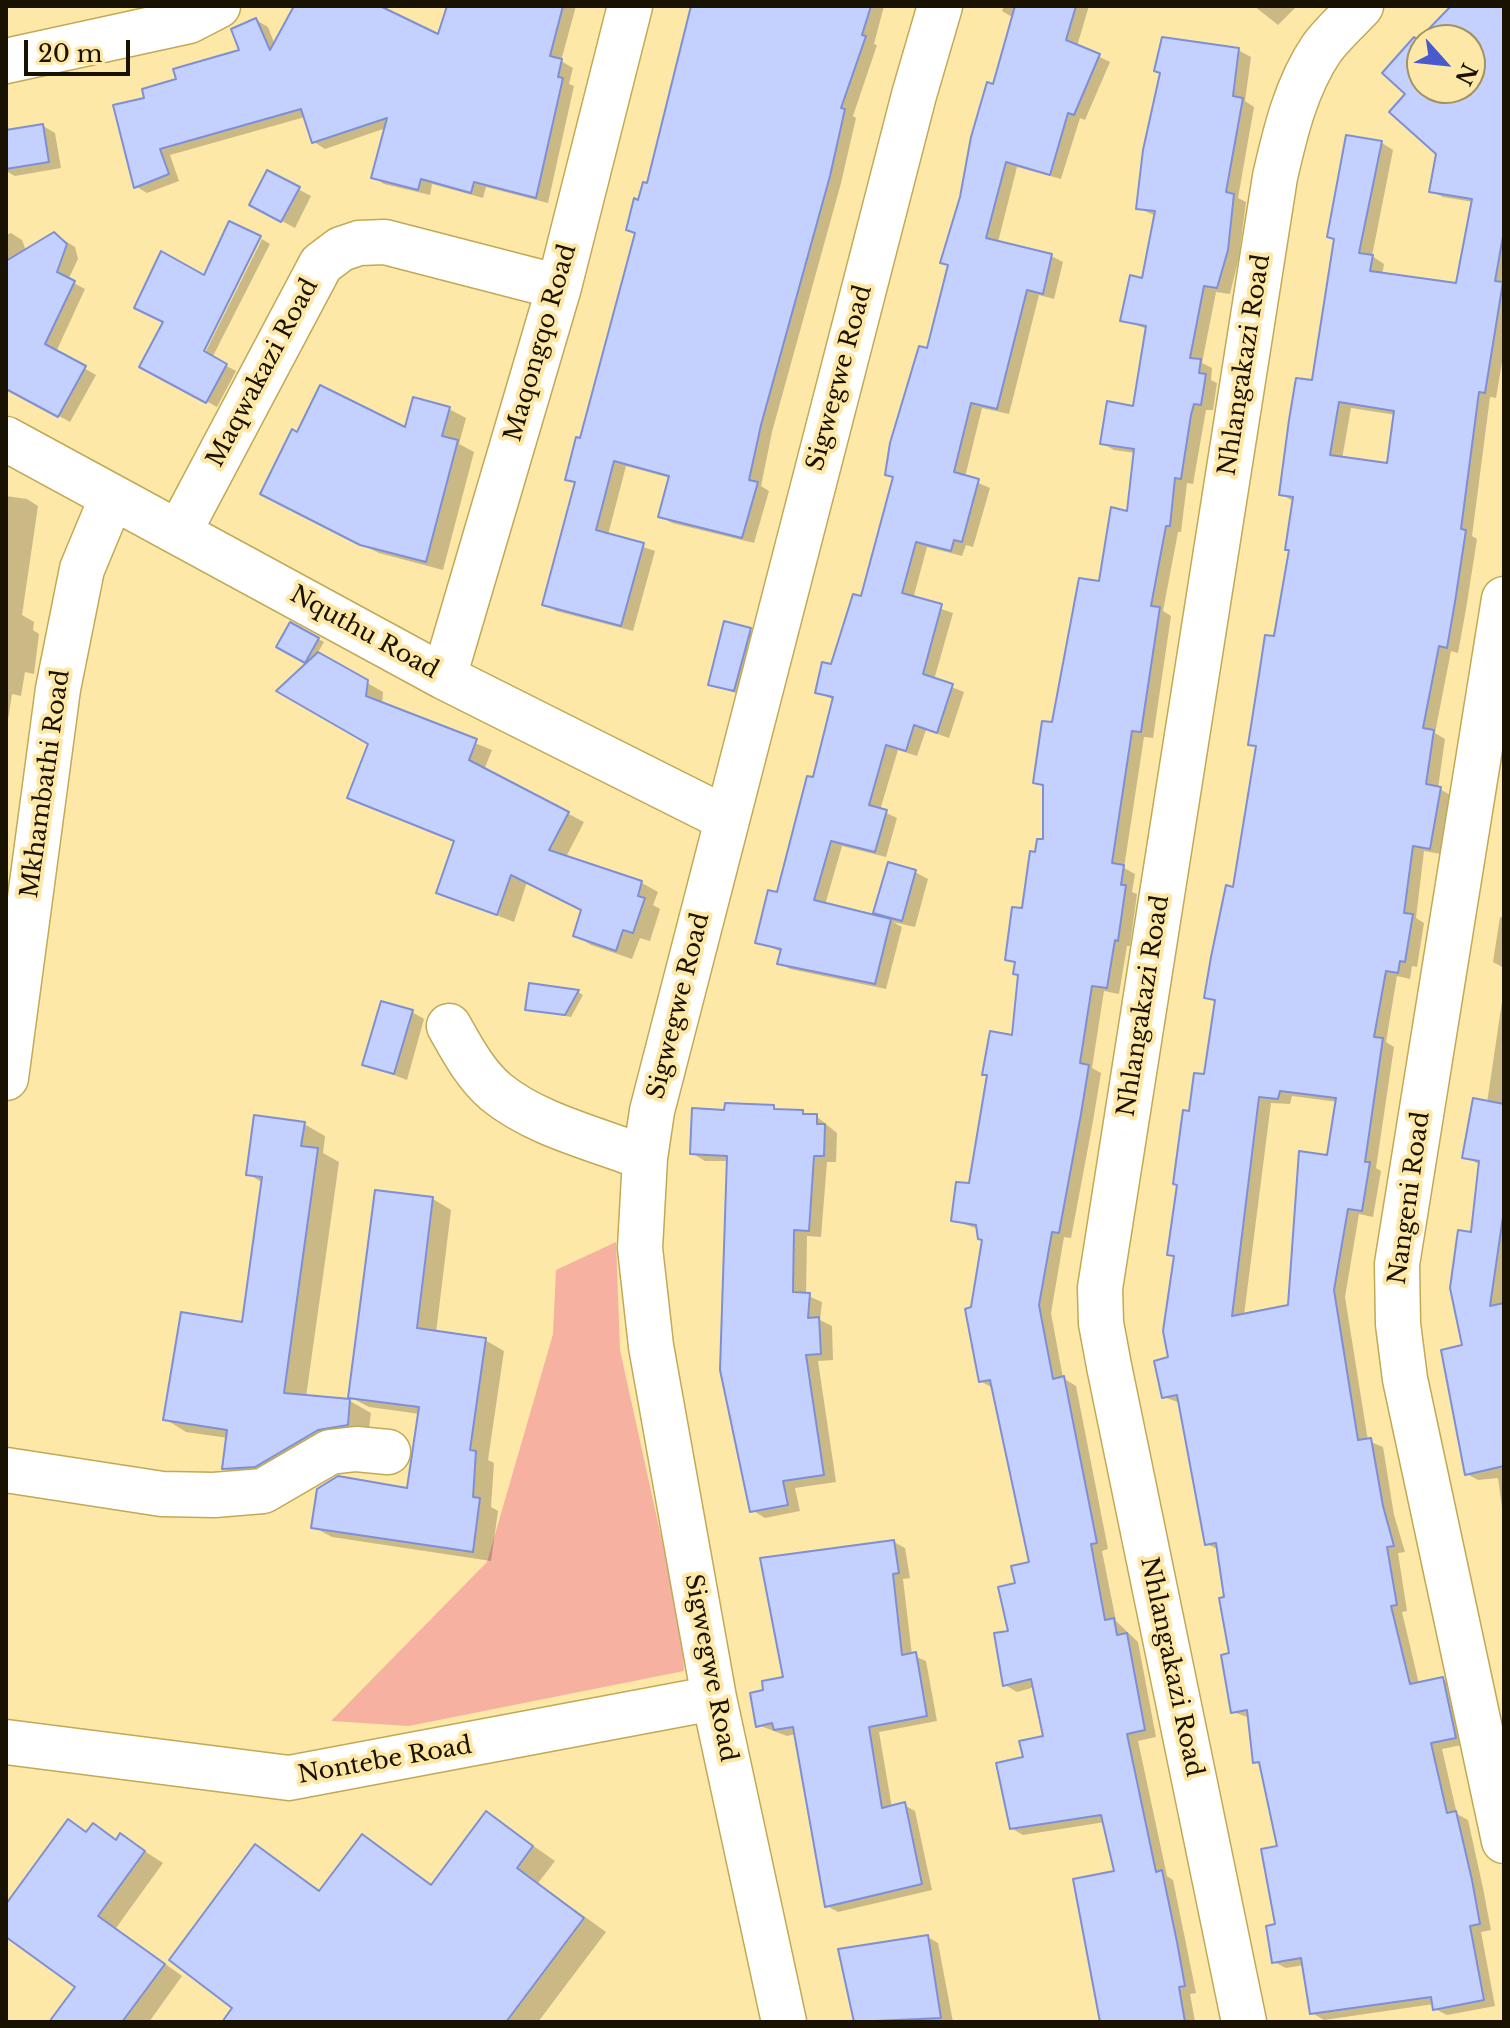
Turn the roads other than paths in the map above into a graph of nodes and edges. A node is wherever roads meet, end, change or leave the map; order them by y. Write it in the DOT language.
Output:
graph roads {
  1 [pos="218,6"];
  2 [pos="630,6"];
  3 [pos="940,6"];
  4 [pos="1361,6"];
  5 [pos="6,61"];
  6 [pos="559,287"];
  7 [pos="6,439"];
  8 [pos="112,497"];
  9 [pos="179,532"];
  10 [pos="1504,599"];
  11 [pos="444,677"];
  12 [pos="727,819"];
  13 [pos="449,1026"];
  14 [pos="6,1078"];
  15 [pos="645,1158"];
  16 [pos="388,1452"];
  17 [pos="6,1470"];
  18 [pos="714,1698"];
  19 [pos="6,1742"];
  20 [pos="1504,1841"];
  21 [pos="784,2022"];
  22 [pos="1244,2022"];
  1 -- 5 [label="street"];
  2 -- 6 [label="street, Maqongqo Road"];
  3 -- 12 [label="street, Sigwegwe Road"];
  4 -- 22 [label="street, Nhlangakazi Road"];
  6 -- 9 [label="street, Maqwakazi Road"];
  6 -- 11 [label="street, Maqongqo Road"];
  7 -- 8 [label="street, Nquthu Road"];
  8 -- 9 [label="street, Nquthu Road"];
  8 -- 14 [label="street, Mkhambathi Road"];
  9 -- 11 [label="street, Nquthu Road"];
  10 -- 20 [label="street, Nangeni Road"];
  11 -- 12 [label="street, Nquthu Road"];
  12 -- 15 [label="street, Sigwegwe Road"];
  13 -- 15 [label="street"];
  15 -- 18 [label="street, Sigwegwe Road"];
  16 -- 17 [label="street"];
  18 -- 19 [label="street, Nontebe Road"];
  18 -- 21 [label="street, Sigwegwe Road"];
}
